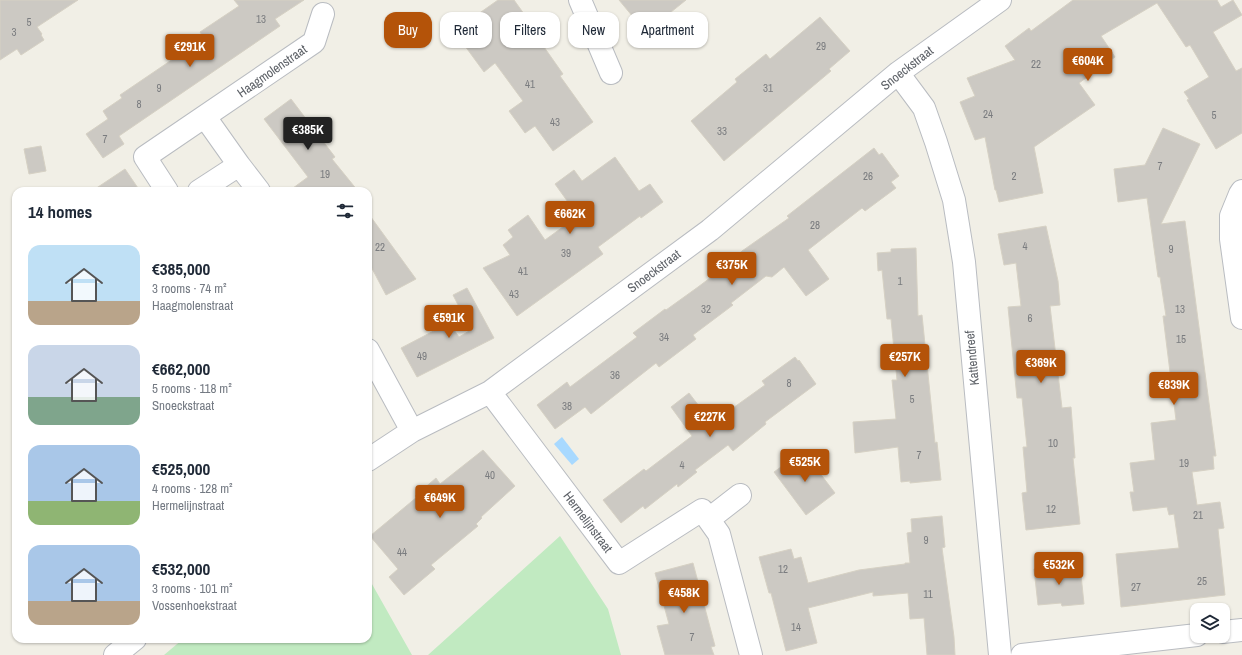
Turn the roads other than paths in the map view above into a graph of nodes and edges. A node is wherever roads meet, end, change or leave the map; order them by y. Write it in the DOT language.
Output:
graph roads {
  1 [pos="580,0"];
  2 [pos="1000,0"];
  3 [pos="323,14"];
  4 [pos="611,73"];
  5 [pos="898,73"];
  6 [pos="205,117"];
  7 [pos="239,165"];
  8 [pos="165,187"];
  9 [pos="205,187"];
  10 [pos="256,187"];
  11 [pos="1242,191"];
  12 [pos="1242,318"];
  13 [pos="372,357"];
  14 [pos="490,392"];
  15 [pos="412,431"];
  16 [pos="372,457"];
  17 [pos="740,495"];
  18 [pos="709,520"];
  19 [pos="1242,630"];
  20 [pos="1230,631"];
  21 [pos="1190,636"];
  22 [pos="130,643"];
  23 [pos="115,655"];
  24 [pos="751,655"];
  25 [pos="1000,655"];
  26 [pos="1022,655"];
  1 -- 4 [label="street"];
  2 -- 5 [label="street, Snoeckstraat"];
  3 -- 6 [label="street, Haagmolenstraat"];
  5 -- 14 [label="street, Snoeckstraat"];
  5 -- 25 [label="street, Kattendreef"];
  6 -- 7 [label="street"];
  6 -- 8 [label="street, Haagmolenstraat"];
  7 -- 9 [label="street"];
  7 -- 10 [label="street"];
  11 -- 12 [label="street"];
  13 -- 15 [label="street"];
  14 -- 15 [label="street, Snoeckstraat"];
  14 -- 18 [label="street, Hermelijnstraat"];
  15 -- 16 [label="street, Snoeckstraat"];
  17 -- 18 [label="street"];
  18 -- 24 [label="street"];
  19 -- 20 [label="street"];
  21 -- 26 [label="street"];
  22 -- 23 [label="street"];
}
